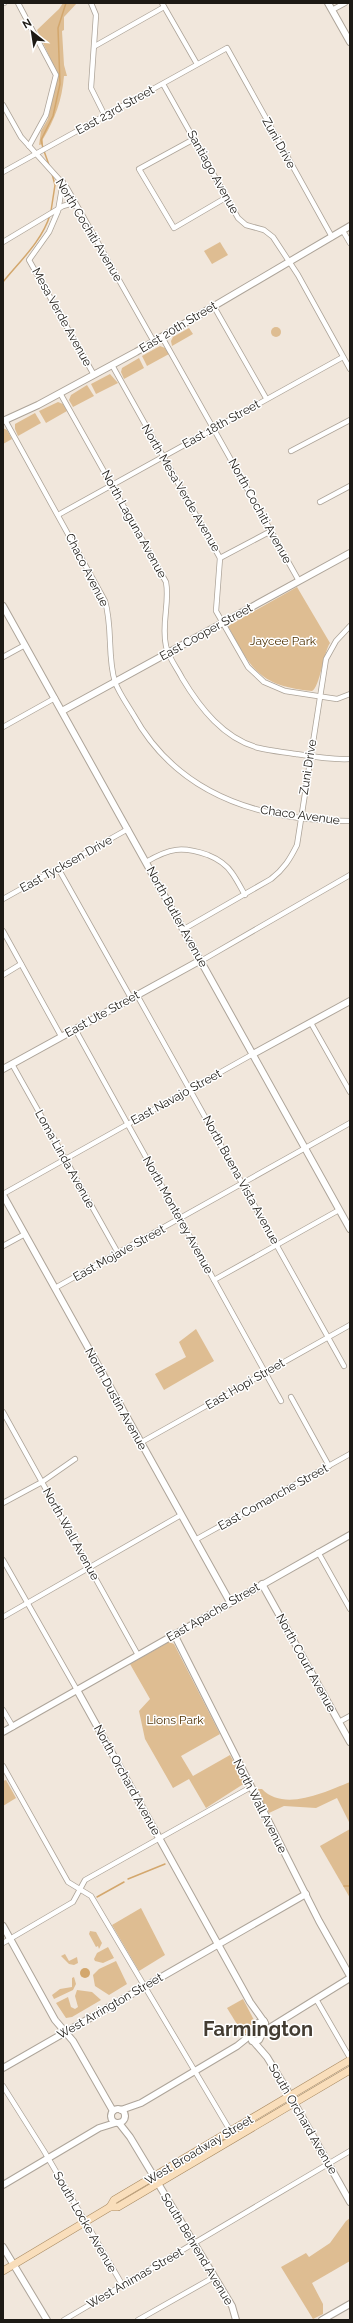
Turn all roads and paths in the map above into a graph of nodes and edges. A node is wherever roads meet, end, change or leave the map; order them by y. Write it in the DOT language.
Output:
graph roads {
  1 [pos="18,3"];
  2 [pos="90,3"];
  3 [pos="328,3"];
  4 [pos="345,3"];
  5 [pos="163,5"];
  6 [pos="332,10"];
  7 [pos="350,42"];
  8 [pos="95,46"];
  9 [pos="227,48"];
  10 [pos="197,64"];
  11 [pos="163,84"];
  12 [pos="3,105"];
  13 [pos="105,116"];
  14 [pos="194,139"];
  15 [pos="29,146"];
  16 [pos="35,154"];
  17 [pos="3,172"];
  18 [pos="63,182"];
  19 [pos="227,198"];
  20 [pos="77,206"];
  21 [pos="58,212"];
  22 [pos="350,226"];
  23 [pos="343,231"];
  24 [pos="332,237"];
  25 [pos="3,242"];
  26 [pos="350,243"];
  27 [pos="289,262"];
  28 [pos="213,305"];
  29 [pos="162,337"];
  30 [pos="154,342"];
  31 [pos="343,357"];
  32 [pos="112,365"];
  33 [pos="350,369"];
  34 [pos="94,375"];
  35 [pos="60,393"];
  36 [pos="266,398"];
  37 [pos="350,420"];
  38 [pos="4,421"];
  39 [pos="213,428"];
  40 [pos="291,452"];
  41 [pos="162,457"];
  42 [pos="111,485"];
  43 [pos="350,486"];
  44 [pos="320,502"];
  45 [pos="58,515"];
  46 [pos="271,531"];
  47 [pos="350,553"];
  48 [pos="220,558"];
  49 [pos="299,581"];
  50 [pos="3,606"];
  51 [pos="222,623"];
  52 [pos="350,626"];
  53 [pos="25,644"];
  54 [pos="168,653"];
  55 [pos="3,657"];
  56 [pos="115,682"];
  57 [pos="350,694"];
  58 [pos="320,696"];
  59 [pos="55,698"];
  60 [pos="62,711"];
  61 [pos="3,727"];
  62 [pos="310,757"];
  63 [pos="350,759"];
  64 [pos="301,817"];
  65 [pos="350,821"];
  66 [pos="128,829"];
  67 [pos="146,862"];
  68 [pos="58,868"];
  69 [pos="350,875"];
  70 [pos="245,895"];
  71 [pos="3,899"];
  72 [pos="184,929"];
  73 [pos="3,932"];
  74 [pos="201,960"];
  75 [pos="21,964"];
  76 [pos="3,975"];
  77 [pos="134,997"];
  78 [pos="350,1001"];
  79 [pos="311,1023"];
  80 [pos="75,1029"];
  81 [pos="61,1036"];
  82 [pos="254,1054"];
  83 [pos="12,1064"];
  84 [pos="3,1069"];
  85 [pos="190,1089"];
  86 [pos="350,1092"];
  87 [pos="350,1123"];
  88 [pos="128,1124"];
  89 [pos="306,1148"];
  90 [pos="65,1159"];
  91 [pos="243,1183"];
  92 [pos="3,1194"];
  93 [pos="340,1210"];
  94 [pos="180,1218"];
  95 [pos="350,1230"];
  96 [pos="25,1234"];
  97 [pos="277,1245"];
  98 [pos="3,1246"];
  99 [pos="118,1253"];
  100 [pos="214,1280"];
  101 [pos="55,1288"];
  102 [pos="350,1325"];
  103 [pos="328,1338"];
  104 [pos="344,1366"];
  105 [pos="266,1372"];
  106 [pos="291,1397"];
  107 [pos="281,1401"];
  108 [pos="3,1412"];
  109 [pos="140,1443"];
  110 [pos="350,1454"];
  111 [pos="75,1459"];
  112 [pos="329,1466"];
  113 [pos="42,1482"];
  114 [pos="3,1503"];
  115 [pos="181,1515"];
  116 [pos="350,1534"];
  117 [pos="195,1540"];
  118 [pos="318,1552"];
  119 [pos="3,1560"];
  120 [pos="90,1568"];
  121 [pos="262,1584"];
  122 [pos="230,1602"];
  123 [pos="28,1603"];
  124 [pos="350,1609"];
  125 [pos="3,1617"];
  126 [pos="174,1634"];
  127 [pos="138,1655"];
  128 [pos="77,1690"];
  129 [pos="3,1710"];
  130 [pos="350,1716"];
  131 [pos="339,1722"];
  132 [pos="13,1727"];
  133 [pos="3,1732"];
  134 [pos="350,1742"];
  135 [pos="3,1766"];
  136 [pos="251,1787"];
  137 [pos="158,1838"];
  138 [pos="80,1890"];
  139 [pos="306,1894"];
  140 [pos="3,1926"];
  141 [pos="10,1938"];
  142 [pos="3,1943"];
  143 [pos="218,1944"];
  144 [pos="350,1977"];
  145 [pos="143,1987"];
  146 [pos="316,1999"];
  147 [pos="250,2002"];
  148 [pos="285,2017"];
  149 [pos="264,2022"];
  150 [pos="257,2024"];
  151 [pos="65,2032"];
  152 [pos="263,2032"];
  153 [pos="252,2034"];
  154 [pos="260,2038"];
  155 [pos="254,2042"];
  156 [pos="237,2046"];
  157 [pos="267,2057"];
  158 [pos="350,2059"];
  159 [pos="3,2068"];
  160 [pos="350,2070"];
  161 [pos="194,2071"];
  162 [pos="3,2086"];
  163 [pos="291,2095"];
  164 [pos="141,2103"];
  165 [pos="294,2103"];
  166 [pos="116,2112"];
  167 [pos="121,2120"];
  168 [pos="99,2128"];
  169 [pos="232,2134"];
  170 [pos="350,2151"];
  171 [pos="48,2158"];
  172 [pos="330,2163"];
  173 [pos="156,2180"];
  174 [pos="3,2185"];
  175 [pos="350,2200"];
  176 [pos="85,2222"];
  177 [pos="194,2244"];
  178 [pos="3,2246"];
  179 [pos="14,2264"];
  180 [pos="3,2271"];
  181 [pos="214,2277"];
  182 [pos="123,2286"];
  183 [pos="350,2304"];
  184 [pos="47,2320"];
  185 [pos="64,2320"];
  186 [pos="138,2320"];
  187 [pos="236,2320"];
  188 [pos="322,2320"];
  1 -- 15 [label="street"];
  2 -- 8 [label="street"];
  3 -- 6 [label="street"];
  4 -- 6 [label="street"];
  5 -- 8 [label="street"];
  5 -- 10 [label="street"];
  6 -- 7 [label="street"];
  8 -- 13 [label="street"];
  9 -- 10 [label="street, East 23rd Street"];
  9 -- 24 [label="street, Zuni Drive"];
  10 -- 11 [label="street, East 23rd Street"];
  11 -- 13 [label="street, East 23rd Street"];
  11 -- 14 [label="street, Santiago Avenue"];
  12 -- 15 [label="street, North Cochiti Avenue"];
  13 -- 16 [label="street, East 23rd Street"];
  14 -- 19 [label="street, Santiago Avenue"];
  14 -- 19 [label="street"];
  15 -- 16 [label="street, North Cochiti Avenue"];
  16 -- 17 [label="street, East 23rd Street"];
  16 -- 18 [label="street, North Cochiti Avenue"];
  18 -- 20 [label="street, North Cochiti Avenue"];
  18 -- 21 [label="street"];
  19 -- 27 [label="street, Santiago Avenue"];
  20 -- 21 [label="street"];
  20 -- 30 [label="street, North Cochiti Avenue"];
  21 -- 25 [label="street"];
  21 -- 34 [label="street, Mesa Verde Avenue"];
  22 -- 23 [label="street, East 20th Street"];
  23 -- 24 [label="street, East 20th Street"];
  23 -- 26 [label="street"];
  24 -- 27 [label="street, East 20th Street"];
  27 -- 28 [label="street, East 20th Street"];
  27 -- 31 [label="street, Santiago Avenue"];
  28 -- 29 [label="street, East 20th Street"];
  28 -- 36 [label="street"];
  29 -- 30 [label="street, East 20th Street"];
  29 -- 39 [label="street, North Cochiti Avenue"];
  30 -- 32 [label="street, East 20th Street"];
  31 -- 33 [label="street, Santiago Avenue"];
  31 -- 36 [label="street, East 18th Street"];
  32 -- 34 [label="street, East 20th Street"];
  32 -- 41 [label="street, North Mesa Verde Avenue"];
  34 -- 35 [label="street, East 20th Street"];
  35 -- 38 [label="street, East 20th Street"];
  35 -- 42 [label="street, North Laguna Avenue"];
  36 -- 39 [label="street, East 18th Street"];
  37 -- 40 [label="street"];
  38 -- 45 [label="street, Chaco Avenue"];
  39 -- 41 [label="street, East 18th Street"];
  39 -- 46 [label="street, North Cochiti Avenue"];
  41 -- 42 [label="street, East 18th Street"];
  41 -- 48 [label="street, North Mesa Verde Avenue"];
  42 -- 45 [label="street, East 18th Street"];
  42 -- 54 [label="street, North Laguna Avenue"];
  43 -- 44 [label="street"];
  45 -- 56 [label="street, Chaco Avenue"];
  46 -- 48 [label="street"];
  46 -- 49 [label="street, North Cochiti Avenue"];
  47 -- 49 [label="street, East Cooper Street"];
  48 -- 51 [label="street, North Mesa Verde Avenue"];
  49 -- 51 [label="street, East Cooper Street"];
  50 -- 53 [label="street, North Butler Avenue"];
  51 -- 54 [label="street, East Cooper Street"];
  51 -- 58 [label="street, North Mesa Verde Avenue"];
  52 -- 58 [label="street, Zuni Drive"];
  53 -- 55 [label="street"];
  53 -- 59 [label="street, North Butler Avenue"];
  54 -- 56 [label="street, East Cooper Street"];
  54 -- 62 [label="street, North Laguna Avenue"];
  56 -- 60 [label="street, East Cooper Street"];
  56 -- 64 [label="street, Chaco Avenue"];
  57 -- 58 [label="street, North Mesa Verde Avenue"];
  58 -- 62 [label="street, Zuni Drive"];
  59 -- 60 [label="street, North Butler Avenue"];
  59 -- 61 [label="street"];
  60 -- 66 [label="street, North Butler Avenue"];
  62 -- 63 [label="street, North Laguna Avenue"];
  62 -- 64 [label="street, Zuni Drive"];
  64 -- 65 [label="street, Chaco Avenue"];
  64 -- 70 [label="street, Zuni Drive"];
  66 -- 67 [label="street, North Butler Avenue"];
  66 -- 68 [label="street, East Tycksen Drive"];
  67 -- 70 [label="street"];
  67 -- 72 [label="street, North Butler Avenue"];
  68 -- 71 [label="street, East Tycksen Drive"];
  68 -- 77 [label="street, North Buena Vista Avenue"];
  69 -- 74 [label="street, East Ute Street"];
  70 -- 72 [label="street, Zuni Drive"];
  72 -- 74 [label="street, North Butler Avenue"];
  73 -- 75 [label="street"];
  74 -- 77 [label="street, East Ute Street"];
  74 -- 82 [label="street, North Butler Avenue"];
  75 -- 76 [label="street"];
  75 -- 81 [label="street"];
  77 -- 80 [label="street, East Ute Street"];
  77 -- 85 [label="street, North Buena Vista Avenue"];
  78 -- 79 [label="street, East Navajo Street"];
  79 -- 82 [label="street, East Navajo Street"];
  79 -- 86 [label="street"];
  80 -- 81 [label="street, East Ute Street"];
  80 -- 88 [label="street, North Monterey Avenue"];
  81 -- 83 [label="street, East Ute Street"];
  82 -- 85 [label="street, East Navajo Street"];
  82 -- 89 [label="street, North Butler Avenue"];
  83 -- 84 [label="street, East Ute Street"];
  83 -- 90 [label="street, Loma Linda Avenue"];
  85 -- 88 [label="street, East Navajo Street"];
  85 -- 91 [label="street, North Buena Vista Avenue"];
  87 -- 89 [label="street, East Mojave Street"];
  88 -- 90 [label="street, East Navajo Street"];
  88 -- 94 [label="street, North Monterey Avenue"];
  89 -- 91 [label="street, East Mojave Street"];
  89 -- 93 [label="street, North Butler Avenue"];
  90 -- 92 [label="street, East Navajo Street"];
  90 -- 99 [label="street, Loma Linda Avenue"];
  91 -- 94 [label="street, East Mojave Street"];
  91 -- 97 [label="street, North Buena Vista Avenue"];
  92 -- 96 [label="street, North Dustin Avenue"];
  93 -- 95 [label="street, North Butler Avenue"];
  93 -- 97 [label="street"];
  94 -- 99 [label="street, East Mojave Street"];
  94 -- 100 [label="street, North Monterey Avenue"];
  96 -- 98 [label="street"];
  96 -- 101 [label="street, North Dustin Avenue"];
  97 -- 100 [label="street"];
  97 -- 103 [label="street, North Buena Vista Avenue"];
  99 -- 101 [label="street, East Mojave Street"];
  100 -- 105 [label="street, North Monterey Avenue"];
  101 -- 109 [label="street, North Dustin Avenue"];
  102 -- 103 [label="street, East Hopi Street"];
  103 -- 104 [label="street, North Buena Vista Avenue"];
  103 -- 105 [label="street, East Hopi Street"];
  105 -- 107 [label="street, North Monterey Avenue"];
  105 -- 109 [label="street, East Hopi Street"];
  106 -- 112 [label="street"];
  108 -- 113 [label="street, North Wall Avenue"];
  109 -- 115 [label="street, North Dustin Avenue"];
  110 -- 112 [label="street, East Comanche Street"];
  111 -- 113 [label="street"];
  112 -- 117 [label="street, East Comanche Street"];
  113 -- 114 [label="street"];
  113 -- 120 [label="street, North Wall Avenue"];
  115 -- 117 [label="street, North Dustin Avenue"];
  115 -- 120 [label="street"];
  116 -- 118 [label="street, East Apache Street"];
  117 -- 122 [label="street, North Dustin Avenue"];
  118 -- 121 [label="street, East Apache Street"];
  118 -- 124 [label="street"];
  119 -- 123 [label="street, North Orchard Avenue"];
  120 -- 123 [label="street"];
  120 -- 127 [label="street, North Wall Avenue"];
  121 -- 122 [label="street, East Apache Street"];
  121 -- 131 [label="street, North Court Avenue"];
  122 -- 126 [label="street, East Apache Street"];
  123 -- 125 [label="street"];
  123 -- 128 [label="street, North Orchard Avenue"];
  126 -- 127 [label="street, East Apache Street"];
  126 -- 136 [label="street, North Wall Avenue"];
  127 -- 128 [label="street, East Apache Street"];
  128 -- 132 [label="street, East Apache Street"];
  128 -- 137 [label="street, North Orchard Avenue"];
  129 -- 132 [label="street"];
  130 -- 131 [label="street"];
  131 -- 134 [label="street, North Court Avenue"];
  132 -- 133 [label="street, East Apache Street"];
  135 -- 138 [label="street"];
  136 -- 137 [label="street"];
  136 -- 139 [label="street, North Wall Avenue"];
  137 -- 138 [label="street"];
  137 -- 143 [label="street, North Orchard Avenue"];
  138 -- 141 [label="street"];
  138 -- 145 [label="street"];
  139 -- 143 [label="street, West Arrington Street"];
  139 -- 144 [label="street, North Wall Avenue"];
  140 -- 141 [label="street"];
  141 -- 142 [label="street"];
  141 -- 151 [label="street"];
  143 -- 145 [label="street, West Arrington Street"];
  143 -- 147 [label="street, North Orchard Avenue"];
  144 -- 146 [label="street"];
  145 -- 151 [label="street, West Arrington Street"];
  145 -- 161 [label="street"];
  146 -- 148 [label="street"];
  146 -- 158 [label="street"];
  147 -- 149 [label="street, North Orchard Avenue"];
  147 -- 150 [label="street, North Orchard Avenue"];
  148 -- 149 [label="street"];
  148 -- 152 [label="street"];
  149 -- 150 [label="street"];
  149 -- 152 [label="street"];
  150 -- 153 [label="street"];
  151 -- 159 [label="street, West Arrington Street"];
  151 -- 166 [label="street"];
  152 -- 154 [label="street"];
  153 -- 155 [label="street"];
  153 -- 156 [label="street"];
  154 -- 155 [label="street"];
  154 -- 157 [label="street, South Orchard Avenue"];
  155 -- 156 [label="street"];
  155 -- 157 [label="street, South Orchard Avenue"];
  156 -- 161 [label="street"];
  157 -- 163 [label="street, South Orchard Avenue"];
  158 -- 163 [label="main road, West Broadway Street"];
  160 -- 165 [label="main road, West Broadway Street"];
  161 -- 164 [label="street"];
  161 -- 169 [label="street"];
  162 -- 171 [label="street, South Locke Avenue"];
  163 -- 165 [label="street, South Orchard Avenue"];
  163 -- 169 [label="main road, West Broadway Street"];
  164 -- 166 [label="street"];
  164 -- 167 [label="street"];
  165 -- 169 [label="main road, West Broadway Street"];
  165 -- 172 [label="street, South Orchard Avenue"];
  166 -- 167 [label="street"];
  166 -- 167 [label="street"];
  166 -- 168 [label="street"];
  167 -- 168 [label="street"];
  167 -- 173 [label="street, South Behrend Avenue"];
  168 -- 171 [label="street"];
  169 -- 173 [label="main road, West Broadway Street"];
  170 -- 172 [label="street, West Animas Street"];
  171 -- 174 [label="street"];
  171 -- 176 [label="street, South Locke Avenue"];
  172 -- 175 [label="street, South Orchard Avenue"];
  172 -- 177 [label="street, West Animas Street"];
  173 -- 176 [label="main road, West Broadway Street"];
  173 -- 177 [label="street, South Behrend Avenue"];
  176 -- 179 [label="main road, West Broadway Street"];
  176 -- 182 [label="street, South Locke Avenue"];
  177 -- 181 [label="street, South Behrend Avenue"];
  177 -- 182 [label="street, West Animas Street"];
  178 -- 179 [label="street"];
  179 -- 180 [label="main road, West Broadway Street"];
  179 -- 184 [label="street"];
  181 -- 186 [label="street"];
  181 -- 187 [label="street, South Behrend Avenue"];
  182 -- 185 [label="street, West Animas Street"];
  183 -- 188 [label="street"];
}
